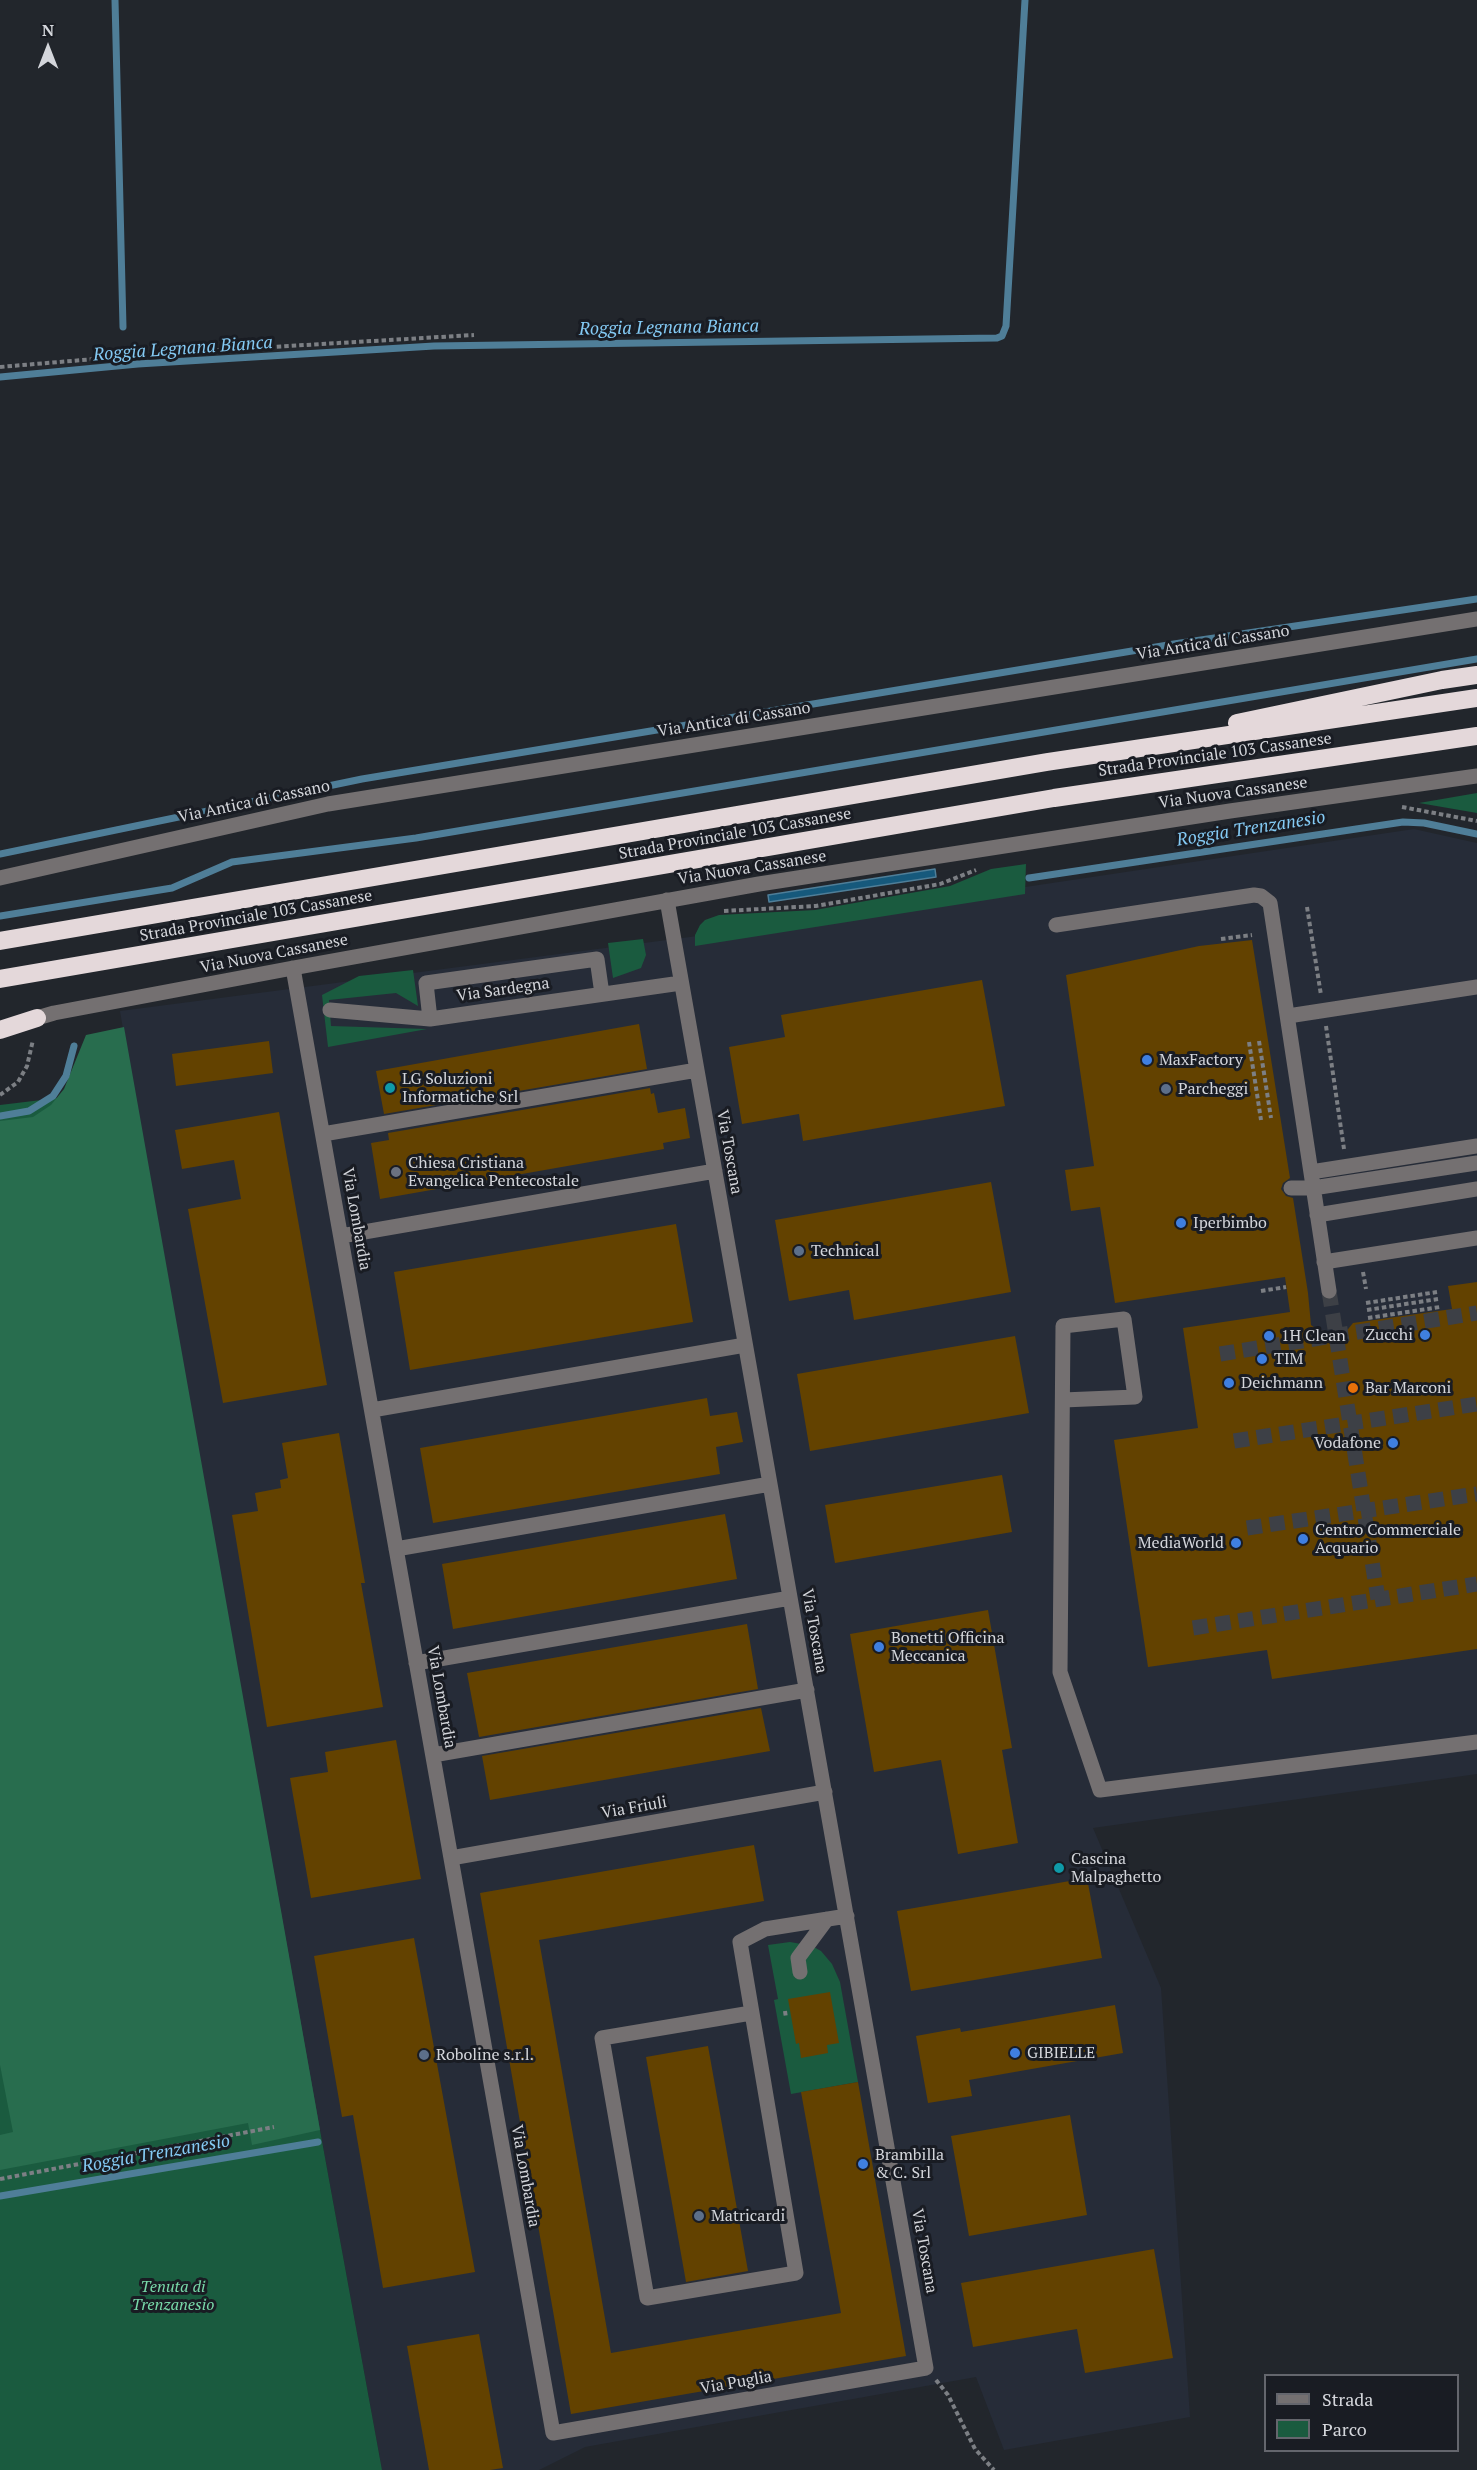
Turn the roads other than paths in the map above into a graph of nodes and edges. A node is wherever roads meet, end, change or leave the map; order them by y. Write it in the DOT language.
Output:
graph roads {
  1 [pos="1477,619"];
  2 [pos="1477,675"];
  3 [pos="1477,698"];
  4 [pos="1477,736"];
  5 [pos="1047,762"];
  6 [pos="1477,778"];
  7 [pos="0,878"];
  8 [pos="667,900"];
  9 [pos="1056,925"];
  10 [pos="0,941"];
  11 [pos="293,968"];
  12 [pos="0,979"];
  13 [pos="681,983"];
  14 [pos="1477,987"];
  15 [pos="602,994"];
  16 [pos="330,1010"];
  17 [pos="1288,1016"];
  18 [pos="38,1018"];
  19 [pos="430,1018"];
  20 [pos="0,1030"];
  21 [pos="697,1070"];
  22 [pos="323,1134"];
  23 [pos="1477,1146"];
  24 [pos="1477,1163"];
  25 [pos="715,1171"];
  26 [pos="1311,1172"];
  27 [pos="1291,1188"];
  28 [pos="1313,1188"];
  29 [pos="1477,1189"];
  30 [pos="1317,1215"];
  31 [pos="341,1236"];
  32 [pos="1477,1238"];
  33 [pos="1324,1262"];
  34 [pos="1329,1291"];
  35 [pos="745,1345"];
  36 [pos="1063,1400"];
  37 [pos="372,1410"];
  38 [pos="770,1484"];
  39 [pos="396,1549"];
  40 [pos="790,1598"];
  41 [pos="416,1664"];
  42 [pos="807,1690"];
  43 [pos="1477,1742"];
  44 [pos="433,1755"];
  45 [pos="825,1792"];
  46 [pos="451,1858"];
  47 [pos="847,1916"];
  48 [pos="826,1919"];
  49 [pos="800,1972"];
  50 [pos="752,2013"];
  51 [pos="926,2367"];
  52 [pos="552,2433"];
  1 -- 7 [label="street, Via Antica di Cassano"];
  2 -- 5 [label="highway"];
  3 -- 5 [label="highway, Strada Provinciale 103 Cassanese"];
  4 -- 12 [label="highway, Strada Provinciale 103 Cassanese"];
  5 -- 10 [label="highway, Strada Provinciale 103 Cassanese"];
  6 -- 8 [label="street, Via Nuova Cassanese"];
  8 -- 11 [label="street, Via Nuova Cassanese"];
  8 -- 13 [label="street, Via Toscana"];
  9 -- 17 [label="street"];
  11 -- 18 [label="street, Via Nuova Cassanese"];
  11 -- 22 [label="street, Via Lombardia"];
  13 -- 15 [label="street, Via Sardegna"];
  13 -- 21 [label="street, Via Toscana"];
  14 -- 17 [label="street"];
  15 -- 19 [label="street, Via Sardegna"];
  15 -- 19 [label="street"];
  16 -- 19 [label="street, Via Sardegna"];
  17 -- 26 [label="street"];
  18 -- 20 [label="highway"];
  21 -- 22 [label="street"];
  21 -- 25 [label="street, Via Toscana"];
  22 -- 31 [label="street, Via Lombardia"];
  23 -- 26 [label="street"];
  24 -- 28 [label="street"];
  25 -- 31 [label="street"];
  25 -- 35 [label="street, Via Toscana"];
  26 -- 28 [label="street"];
  27 -- 28 [label="street"];
  28 -- 30 [label="street"];
  29 -- 30 [label="street"];
  30 -- 33 [label="street"];
  31 -- 37 [label="street, Via Lombardia"];
  32 -- 33 [label="street"];
  33 -- 34 [label="street"];
  35 -- 37 [label="street"];
  35 -- 38 [label="street, Via Toscana"];
  36 -- 36 [label="street"];
  36 -- 43 [label="street"];
  37 -- 39 [label="street, Via Lombardia"];
  38 -- 39 [label="street"];
  38 -- 40 [label="street, Via Toscana"];
  39 -- 41 [label="street, Via Lombardia"];
  40 -- 41 [label="street"];
  40 -- 42 [label="street, Via Toscana"];
  41 -- 44 [label="street, Via Lombardia"];
  42 -- 44 [label="street"];
  42 -- 45 [label="street, Via Toscana"];
  44 -- 46 [label="street, Via Lombardia"];
  45 -- 46 [label="street, Via Friuli"];
  45 -- 47 [label="street, Via Toscana"];
  46 -- 52 [label="street, Via Lombardia"];
  47 -- 48 [label="street"];
  47 -- 51 [label="street, Via Toscana"];
  48 -- 49 [label="street"];
  48 -- 50 [label="street"];
  50 -- 50 [label="street"];
  51 -- 52 [label="street, Via Puglia"];
}
